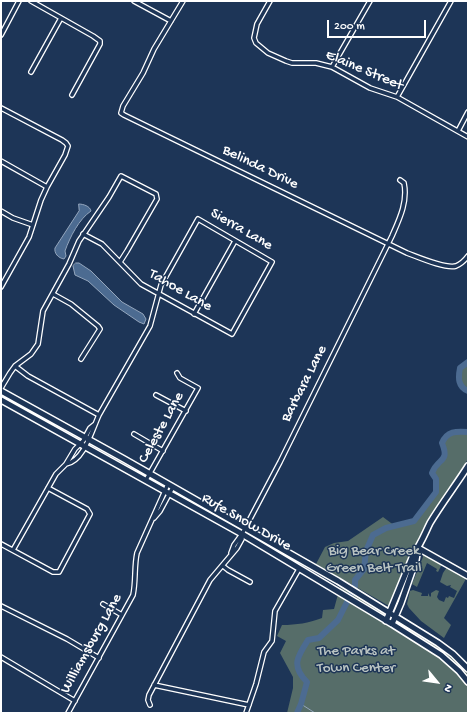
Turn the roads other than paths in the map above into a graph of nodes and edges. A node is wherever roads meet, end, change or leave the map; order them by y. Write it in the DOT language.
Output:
graph roads {
  1 [pos="20,1"];
  2 [pos="31,1"];
  3 [pos="134,1"];
  4 [pos="183,1"];
  5 [pos="270,1"];
  6 [pos="370,1"];
  7 [pos="451,1"];
  8 [pos="61,18"];
  9 [pos="171,22"];
  10 [pos="1,35"];
  11 [pos="332,67"];
  12 [pos="31,72"];
  13 [pos="72,95"];
  14 [pos="397,97"];
  15 [pos="1,108"];
  16 [pos="468,112"];
  17 [pos="458,131"];
  18 [pos="468,137"];
  19 [pos="1,161"];
  20 [pos="400,180"];
  21 [pos="47,187"];
  22 [pos="1,211"];
  23 [pos="33,225"];
  24 [pos="83,234"];
  25 [pos="235,241"];
  26 [pos="388,244"];
  27 [pos="468,256"];
  28 [pos="120,262"];
  29 [pos="1,287"];
  30 [pos="53,294"];
  31 [pos="159,294"];
  32 [pos="194,314"];
  33 [pos="232,334"];
  34 [pos="82,359"];
  35 [pos="15,366"];
  36 [pos="177,373"];
  37 [pos="1,389"];
  38 [pos="156,395"];
  39 [pos="1,400"];
  40 [pos="186,411"];
  41 [pos="99,416"];
  42 [pos="134,434"];
  43 [pos="85,442"];
  44 [pos="163,451"];
  45 [pos="66,464"];
  46 [pos="468,466"];
  47 [pos="150,474"];
  48 [pos="146,480"];
  49 [pos="168,484"];
  50 [pos="48,488"];
  51 [pos="173,488"];
  52 [pos="164,490"];
  53 [pos="170,493"];
  54 [pos="153,518"];
  55 [pos="245,529"];
  56 [pos="242,534"];
  57 [pos="1,544"];
  58 [pos="418,548"];
  59 [pos="13,550"];
  60 [pos="223,566"];
  61 [pos="299,569"];
  62 [pos="468,576"];
  63 [pos="250,582"];
  64 [pos="103,604"];
  65 [pos="1,606"];
  66 [pos="390,613"];
  67 [pos="122,615"];
  68 [pos="396,617"];
  69 [pos="386,621"];
  70 [pos="392,624"];
  71 [pos="1,658"];
  72 [pos="99,658"];
  73 [pos="468,669"];
  74 [pos="468,682"];
  75 [pos="154,685"];
  76 [pos="75,701"];
  77 [pos="150,705"];
  78 [pos="249,705"];
  79 [pos="68,713"];
  80 [pos="246,713"];
  1 -- 10 [label="street"];
  2 -- 8 [label="street"];
  3 -- 9 [label="street"];
  4 -- 9 [label="street"];
  5 -- 11 [label="street, Elaine Street"];
  6 -- 11 [label="street"];
  7 -- 14 [label="street"];
  8 -- 12 [label="street"];
  8 -- 13 [label="street"];
  9 -- 26 [label="street, Belinda Drive"];
  11 -- 14 [label="street, Elaine Street"];
  14 -- 17 [label="street, Elaine Street"];
  15 -- 21 [label="street"];
  16 -- 17 [label="street"];
  17 -- 18 [label="street, Elaine Street"];
  19 -- 21 [label="street"];
  20 -- 26 [label="street, Barbara Lane"];
  21 -- 23 [label="street"];
  22 -- 23 [label="street"];
  23 -- 29 [label="street"];
  24 -- 28 [label="street, Tahoe Lane"];
  24 -- 28 [label="street"];
  24 -- 30 [label="street"];
  25 -- 31 [label="street, Sierra Lane"];
  25 -- 32 [label="street"];
  25 -- 33 [label="street, Sierra Lane"];
  26 -- 27 [label="street, Belinda Drive"];
  26 -- 55 [label="street, Barbara Lane"];
  28 -- 31 [label="street, Tahoe Lane"];
  30 -- 34 [label="street"];
  30 -- 35 [label="street"];
  31 -- 32 [label="street, Tahoe Lane"];
  31 -- 41 [label="street"];
  32 -- 33 [label="street, Tahoe Lane"];
  35 -- 37 [label="street"];
  35 -- 41 [label="street"];
  36 -- 40 [label="street, Celeste Lane"];
  37 -- 43 [label="main road, Rufe Snow Drive"];
  38 -- 40 [label="street"];
  39 -- 43 [label="main road, Rufe Snow Drive"];
  40 -- 44 [label="street, Celeste Lane"];
  41 -- 43 [label="street"];
  42 -- 44 [label="street"];
  43 -- 45 [label="street"];
  43 -- 45 [label="street"];
  43 -- 47 [label="main road, Rufe Snow Drive"];
  43 -- 48 [label="main road, Rufe Snow Drive"];
  44 -- 47 [label="street, Celeste Lane"];
  45 -- 50 [label="street"];
  46 -- 58 [label="main road"];
  47 -- 48 [label="street, Celeste Lane"];
  47 -- 49 [label="main road, Rufe Snow Drive"];
  48 -- 52 [label="main road, Rufe Snow Drive"];
  49 -- 51 [label="main road, Rufe Snow Drive"];
  49 -- 52 [label="street, Williamsburg Lane"];
  50 -- 59 [label="street"];
  50 -- 59 [label="street"];
  51 -- 53 [label="street, Williamsburg Lane"];
  51 -- 55 [label="main road, Rufe Snow Drive"];
  52 -- 53 [label="main road, Rufe Snow Drive"];
  52 -- 54 [label="street, Williamsburg Lane"];
  53 -- 54 [label="street, Williamsburg Lane"];
  53 -- 56 [label="main road, Rufe Snow Drive"];
  54 -- 67 [label="street, Williamsburg Lane"];
  55 -- 56 [label="street, Barbara Lane"];
  55 -- 66 [label="main road, Rufe Snow Drive"];
  56 -- 60 [label="street, Barbara Lane"];
  56 -- 61 [label="main road, Rufe Snow Drive"];
  57 -- 59 [label="street"];
  58 -- 62 [label="main road"];
  58 -- 66 [label="main road"];
  58 -- 68 [label="main road"];
  60 -- 63 [label="street"];
  60 -- 75 [label="street, Barbara Lane"];
  61 -- 69 [label="main road, Rufe Snow Drive"];
  61 -- 78 [label="street"];
  64 -- 67 [label="street"];
  65 -- 72 [label="street"];
  66 -- 68 [label="main road, Rufe Snow Drive"];
  66 -- 69 [label="main road"];
  67 -- 72 [label="street, Williamsburg Lane"];
  68 -- 70 [label="main road"];
  68 -- 73 [label="main road, Rufe Snow Drive"];
  69 -- 70 [label="main road, Rufe Snow Drive"];
  70 -- 74 [label="main road, Rufe Snow Drive"];
  71 -- 76 [label="street"];
  72 -- 76 [label="street, Williamsburg Lane"];
  75 -- 77 [label="street, Barbara Lane"];
  75 -- 78 [label="street"];
  76 -- 79 [label="street, Williamsburg Lane"];
  78 -- 80 [label="street"];
}
